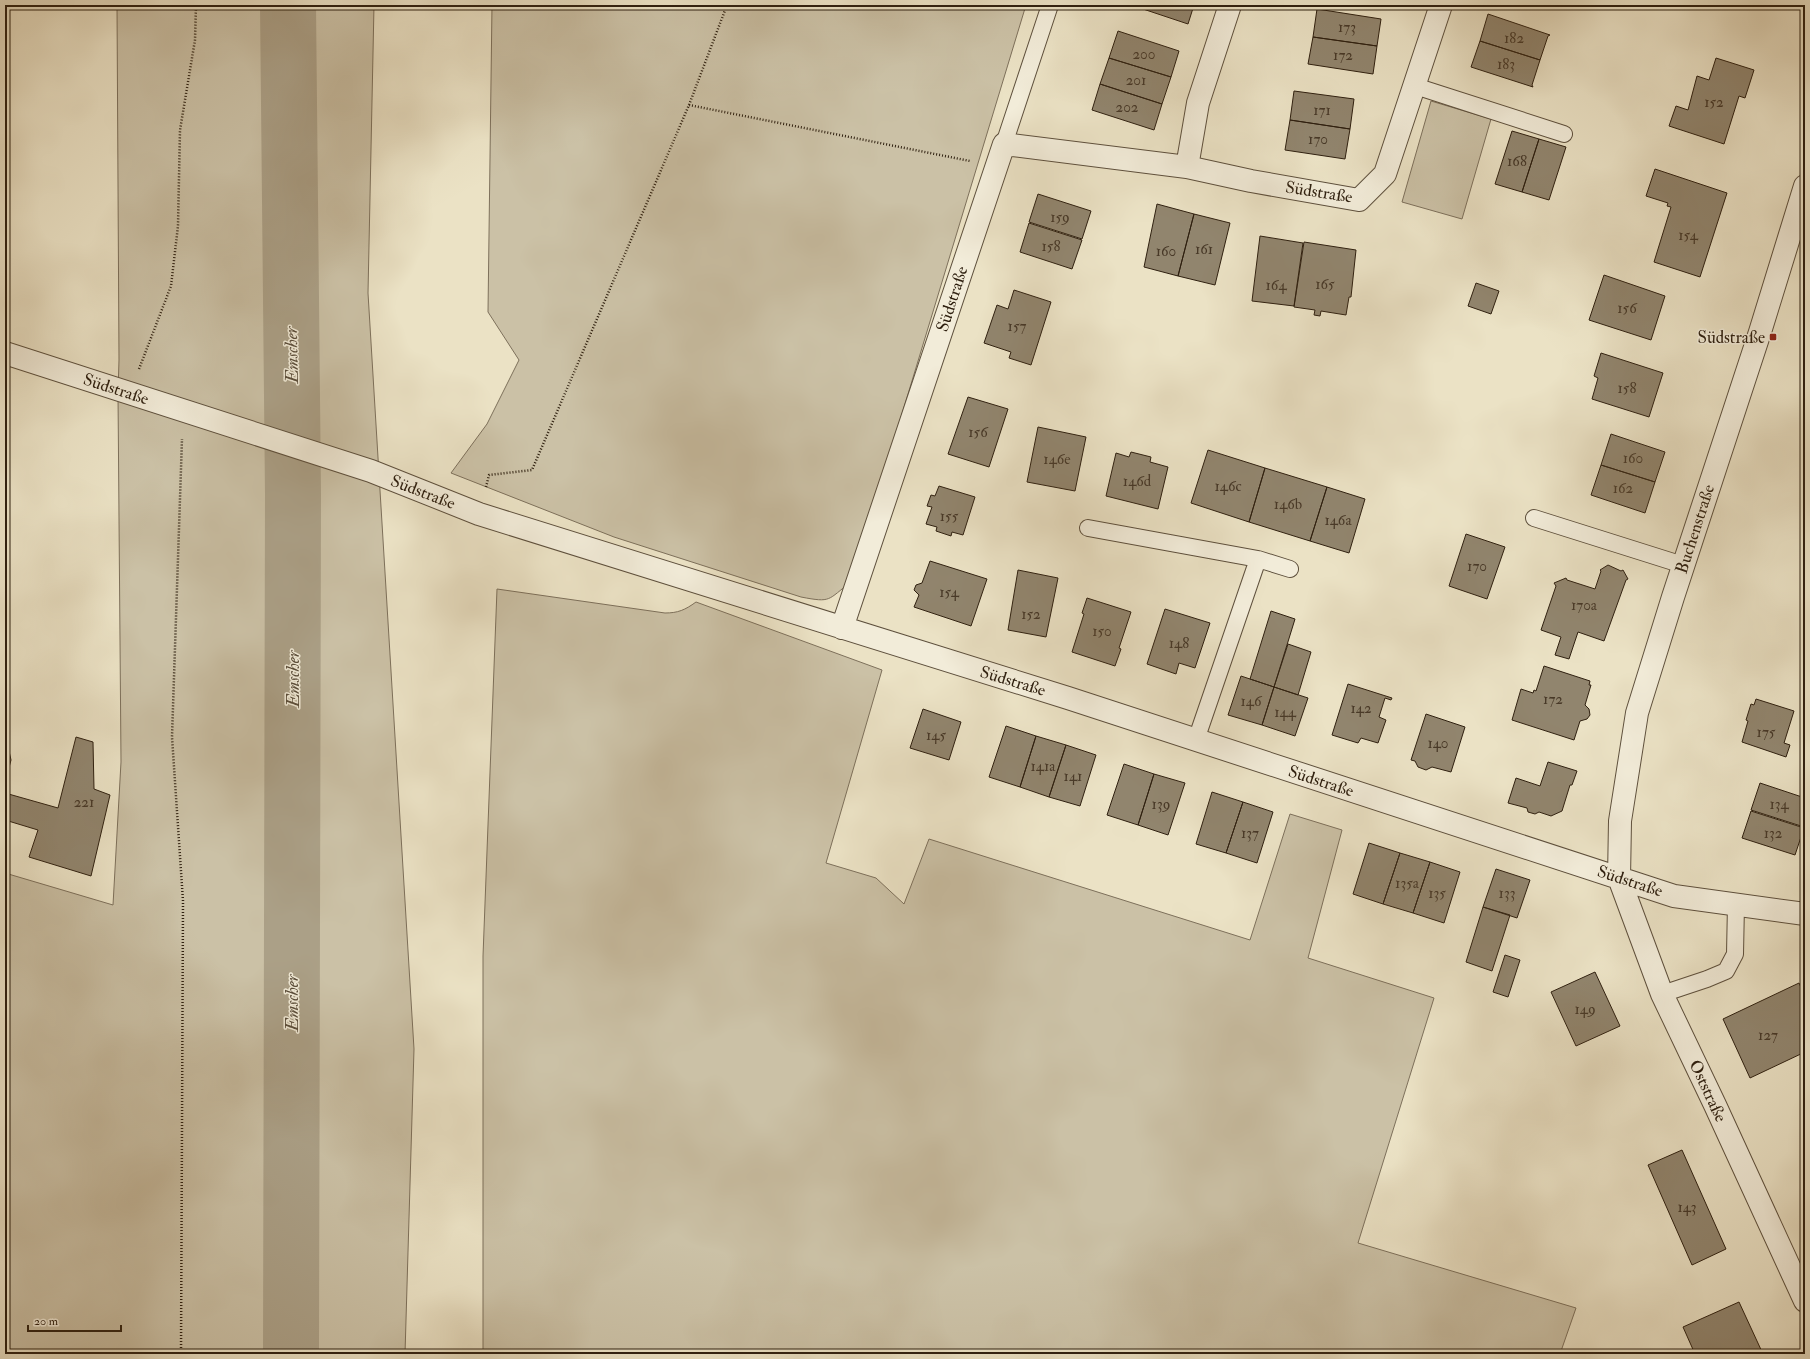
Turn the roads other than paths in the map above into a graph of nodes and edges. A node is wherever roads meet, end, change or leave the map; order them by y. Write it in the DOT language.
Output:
graph roads {
  1 [pos="1050,5"];
  2 [pos="1230,5"];
  3 [pos="1441,5"];
  4 [pos="1415,86"];
  5 [pos="1564,134"];
  6 [pos="1004,144"];
  7 [pos="1187,167"];
  8 [pos="1805,186"];
  9 [pos="5,353"];
  10 [pos="1534,518"];
  11 [pos="1088,528"];
  12 [pos="1258,559"];
  13 [pos="1683,565"];
  14 [pos="1290,569"];
  15 [pos="842,628"];
  16 [pos="1196,740"];
  17 [pos="1619,878"];
  18 [pos="1736,904"];
  19 [pos="1805,914"];
  20 [pos="1662,994"];
  21 [pos="1805,1301"];
  1 -- 6 [label="lane"];
  2 -- 7 [label="street"];
  3 -- 4 [label="street, Südstraße"];
  4 -- 5 [label="lane"];
  4 -- 7 [label="street, Südstraße"];
  6 -- 7 [label="street, Südstraße"];
  6 -- 15 [label="street, Südstraße"];
  8 -- 13 [label="street, Buchenstraße"];
  9 -- 15 [label="street, Südstraße"];
  10 -- 13 [label="lane"];
  11 -- 12 [label="lane"];
  12 -- 14 [label="lane"];
  12 -- 16 [label="lane"];
  13 -- 17 [label="street, Buchenstraße"];
  15 -- 16 [label="street, Südstraße"];
  16 -- 17 [label="street, Südstraße"];
  17 -- 18 [label="street, Südstraße"];
  17 -- 20 [label="street, Oststraße"];
  18 -- 19 [label="street, Südstraße"];
  18 -- 20 [label="lane"];
  20 -- 21 [label="street, Oststraße"];
}
